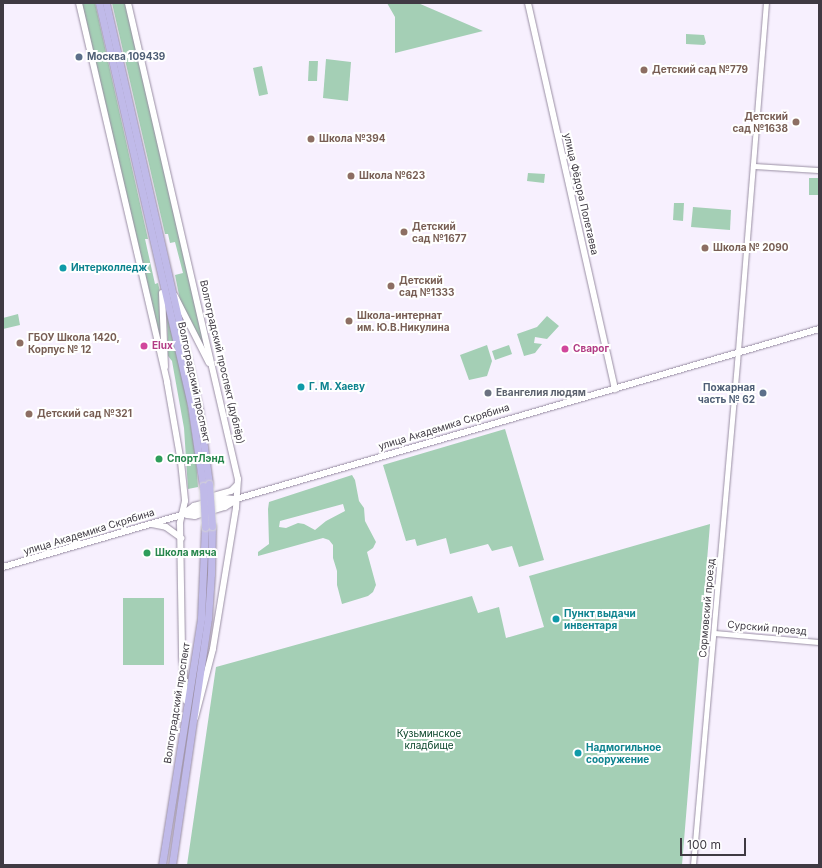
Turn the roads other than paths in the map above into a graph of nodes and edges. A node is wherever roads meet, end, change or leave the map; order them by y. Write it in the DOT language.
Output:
graph roads {
  1 [pos="79,3"];
  2 [pos="99,3"];
  3 [pos="106,3"];
  4 [pos="128,3"];
  5 [pos="528,3"];
  6 [pos="766,3"];
  7 [pos="753,166"];
  8 [pos="819,170"];
  9 [pos="159,265"];
  10 [pos="169,278"];
  11 [pos="819,329"];
  12 [pos="738,353"];
  13 [pos="214,371"];
  14 [pos="167,382"];
  15 [pos="615,389"];
  16 [pos="237,484"];
  17 [pos="206,485"];
  18 [pos="237,499"];
  19 [pos="186,501"];
  20 [pos="181,515"];
  21 [pos="150,524"];
  22 [pos="208,526"];
  23 [pos="181,538"];
  24 [pos="3,568"];
  25 [pos="714,633"];
  26 [pos="819,642"];
  27 [pos="186,704"];
  28 [pos="192,727"];
  29 [pos="162,865"];
  30 [pos="172,865"];
  31 [pos="693,865"];
  1 -- 14 [label="main road"];
  2 -- 9 [label="main road, Волгоградский проспект"];
  3 -- 10 [label="main road, Волгоградский проспект"];
  4 -- 13 [label="main road, Волгоградский проспект (дублёр)"];
  5 -- 15 [label="main road, улица Фёдора Полетаева"];
  6 -- 7 [label="street, Сормовский проезд"];
  7 -- 8 [label="street"];
  7 -- 12 [label="street, Сормовский проезд"];
  9 -- 14 [label="main road"];
  9 -- 17 [label="main road, Волгоградский проспект"];
  10 -- 13 [label="main road"];
  10 -- 17 [label="main road, Волгоградский проспект"];
  11 -- 12 [label="main road, улица Академика Скрябина"];
  12 -- 15 [label="main road, улица Академика Скрябина"];
  12 -- 25 [label="street, Сормовский проезд"];
  13 -- 16 [label="main road, Волгоградский проспект (дублёр)"];
  14 -- 19 [label="main road"];
  15 -- 18 [label="main road, улица Академика Скрябина"];
  16 -- 18 [label="main road, Волгоградский проспект (дублёр)"];
  16 -- 19 [label="main road"];
  17 -- 22 [label="main road, Волгоградский проспект, bridge"];
  18 -- 20 [label="main road, улица Академика Скрябина"];
  18 -- 20 [label="main road, улица Академика Скрябина"];
  18 -- 28 [label="main road, Волгоградский проспект (дублёр)"];
  19 -- 20 [label="main road"];
  20 -- 21 [label="main road, улица Академика Скрябина"];
  20 -- 23 [label="main road"];
  21 -- 23 [label="main road"];
  21 -- 24 [label="main road, улица Академика Скрябина"];
  22 -- 27 [label="main road, Волгоградский проспект"];
  22 -- 28 [label="main road, Волгоградский проспект"];
  23 -- 27 [label="main road"];
  25 -- 26 [label="street, Сурский проезд"];
  25 -- 31 [label="street, Сормовский проезд"];
  27 -- 29 [label="main road, Волгоградский проспект"];
  28 -- 30 [label="main road, Волгоградский проспект"];
}
